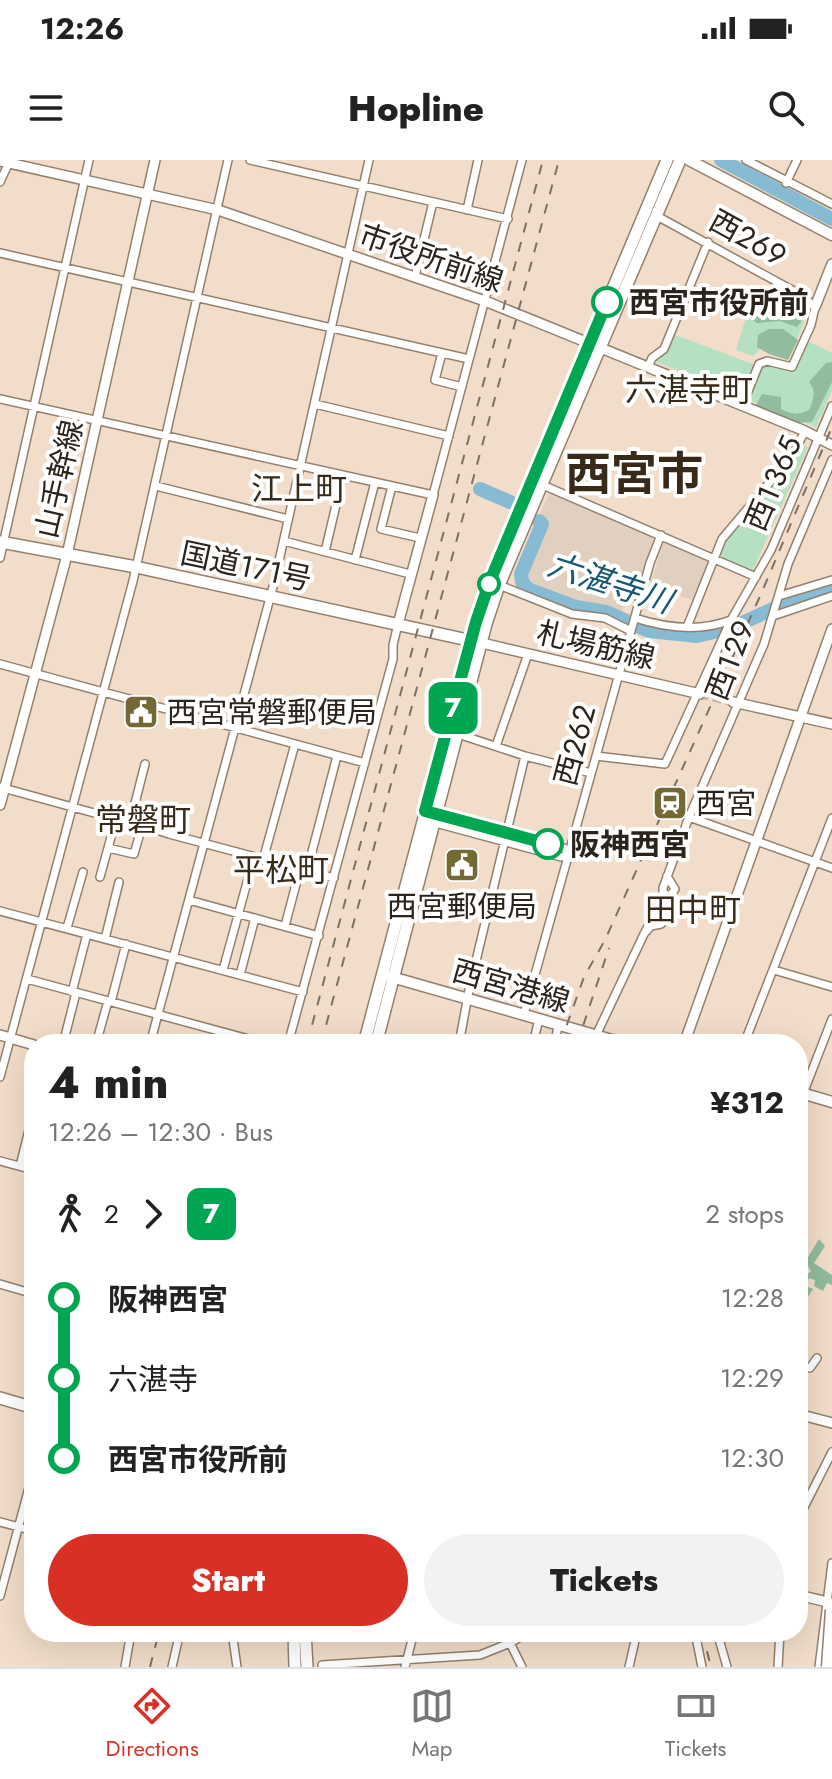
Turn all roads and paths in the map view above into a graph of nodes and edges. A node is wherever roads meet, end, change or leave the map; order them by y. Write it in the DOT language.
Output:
graph roads {
  1 [pos="89,160"];
  2 [pos="155,160"];
  3 [pos="228,160"];
  4 [pos="250,160"];
  5 [pos="369,160"];
  6 [pos="478,160"];
  7 [pos="522,160"];
  8 [pos="667,160"];
  9 [pos="680,160"];
  10 [pos="689,160"];
  11 [pos="746,160"];
  12 [pos="797,160"];
  13 [pos="6,161"];
  14 [pos="84,180"];
  15 [pos="0,182"];
  16 [pos="786,183"];
  17 [pos="363,186"];
  18 [pos="148,193"];
  19 [pos="433,202"];
  20 [pos="832,204"];
  21 [pos="218,210"];
  22 [pos="467,210"];
  23 [pos="657,216"];
  24 [pos="508,219"];
  25 [pos="832,235"];
  26 [pos="708,242"];
  27 [pos="0,253"];
  28 [pos="348,254"];
  29 [pos="832,264"];
  30 [pos="65,267"];
  31 [pos="415,277"];
  32 [pos="129,282"];
  33 [pos="198,298"];
  34 [pos="485,301"];
  35 [pos="815,307"];
  36 [pos="331,328"];
  37 [pos="595,346"];
  38 [pos="442,353"];
  39 [pos="469,359"];
  40 [pos="648,367"];
  41 [pos="462,387"];
  42 [pos="0,399"];
  43 [pos="315,404"];
  44 [pos="33,406"];
  45 [pos="742,406"];
  46 [pos="832,406"];
  47 [pos="97,420"];
  48 [pos="805,431"];
  49 [pos="167,435"];
  50 [pos="449,436"];
  51 [pos="818,438"];
  52 [pos="832,445"];
  53 [pos="832,460"];
  54 [pos="302,465"];
  55 [pos="343,475"];
  56 [pos="375,482"];
  57 [pos="536,482"];
  58 [pos="156,486"];
  59 [pos="392,486"];
  60 [pos="433,495"];
  61 [pos="288,519"];
  62 [pos="661,535"];
  63 [pos="420,538"];
  64 [pos="284,541"];
  65 [pos="2,542"];
  66 [pos="325,552"];
  67 [pos="67,555"];
  68 [pos="0,558"];
  69 [pos="715,559"];
  70 [pos="355,560"];
  71 [pos="136,567"];
  72 [pos="410,574"];
  73 [pos="756,577"];
  74 [pos="832,580"];
  75 [pos="499,585"];
  76 [pos="270,596"];
  77 [pos="832,596"];
  78 [pos="778,599"];
  79 [pos="774,614"];
  80 [pos="730,621"];
  81 [pos="398,624"];
  82 [pos="633,625"];
  83 [pos="687,627"];
  84 [pos="832,629"];
  85 [pos="476,642"];
  86 [pos="528,654"];
  87 [pos="0,664"];
  88 [pos="36,674"];
  89 [pos="619,675"];
  90 [pos="104,693"];
  91 [pos="698,694"];
  92 [pos="736,702"];
  93 [pos="801,717"];
  94 [pos="832,724"];
  95 [pos="235,727"];
  96 [pos="458,734"];
  97 [pos="295,744"];
  98 [pos="496,746"];
  99 [pos="337,756"];
  100 [pos="525,756"];
  101 [pos="596,756"];
  102 [pos="365,763"];
  103 [pos="145,764"];
  104 [pos="591,773"];
  105 [pos="2,787"];
  106 [pos="0,805"];
  107 [pos="73,806"];
  108 [pos="430,817"];
  109 [pos="689,817"];
  110 [pos="832,818"];
  111 [pos="116,819"];
  112 [pos="131,819"];
  113 [pos="142,826"];
  114 [pos="507,837"];
  115 [pos="757,841"];
  116 [pos="204,843"];
  117 [pos="108,848"];
  118 [pos="569,854"];
  119 [pos="254,857"];
  120 [pos="263,860"];
  121 [pos="815,861"];
  122 [pos="832,868"];
  123 [pos="304,870"];
  124 [pos="83,872"];
  125 [pos="667,876"];
  126 [pos="100,877"];
  127 [pos="334,878"];
  128 [pos="119,882"];
  129 [pos="189,900"];
  130 [pos="0,911"];
  131 [pos="239,914"];
  132 [pos="255,918"];
  133 [pos="41,922"];
  134 [pos="285,926"];
  135 [pos="67,928"];
  136 [pos="87,934"];
  137 [pos="644,934"];
  138 [pos="319,936"];
  139 [pos="105,939"];
  140 [pos="126,944"];
  141 [pos="173,957"];
  142 [pos="223,970"];
  143 [pos="774,970"];
  144 [pos="240,975"];
  145 [pos="388,976"];
  146 [pos="27,979"];
  147 [pos="832,987"];
  148 [pos="74,992"];
  149 [pos="303,992"];
  150 [pos="469,999"];
  151 [pos="109,1002"];
  152 [pos="524,1014"];
  153 [pos="158,1015"];
  154 [pos="539,1019"];
  155 [pos="832,1019"];
  156 [pos="558,1025"];
  157 [pos="65,1034"];
  158 [pos="99,1034"];
  159 [pos="153,1034"];
  160 [pos="229,1034"];
  161 [pos="291,1034"];
  162 [pos="368,1034"];
  163 [pos="378,1034"];
  164 [pos="461,1034"];
  165 [pos="535,1034"];
  166 [pos="557,1034"];
  167 [pos="580,1034"];
  168 [pos="597,1034"];
  169 [pos="688,1034"];
  170 [pos="748,1034"];
  171 [pos="5,1037"];
  172 [pos="808,1076"];
  173 [pos="0,1077"];
  174 [pos="808,1095"];
  175 [pos="832,1102"];
  176 [pos="24,1150"];
  177 [pos="0,1161"];
  178 [pos="20,1166"];
  179 [pos="24,1167"];
  180 [pos="0,1284"];
  181 [pos="24,1291"];
  182 [pos="817,1358"];
  183 [pos="808,1368"];
  184 [pos="0,1398"];
  185 [pos="24,1405"];
  186 [pos="808,1417"];
  187 [pos="832,1423"];
  188 [pos="832,1452"];
  189 [pos="808,1499"];
  190 [pos="24,1505"];
  191 [pos="0,1522"];
  192 [pos="18,1527"];
  193 [pos="24,1528"];
  194 [pos="832,1563"];
  195 [pos="0,1596"];
  196 [pos="808,1598"];
  197 [pos="830,1605"];
  198 [pos="832,1637"];
  199 [pos="129,1642"];
  200 [pos="178,1642"];
  201 [pos="233,1642"];
  202 [pos="294,1642"];
  203 [pos="306,1642"];
  204 [pos="412,1642"];
  205 [pos="635,1642"];
  206 [pos="697,1642"];
  207 [pos="720,1642"];
  208 [pos="779,1642"];
  209 [pos="510,1643"];
  210 [pos="406,1664"];
  211 [pos="322,1665"];
  212 [pos="125,1667"];
  213 [pos="172,1667"];
  214 [pos="237,1667"];
  215 [pos="295,1667"];
  216 [pos="307,1667"];
  217 [pos="522,1667"];
  218 [pos="629,1667"];
  219 [pos="702,1667"];
  220 [pos="727,1667"];
  221 [pos="778,1667"];
  222 [pos="819,1667"];
  223 [pos="827,1667"];
  1 -- 14 [label="street"];
  2 -- 18 [label="street, 山手幹線"];
  3 -- 21 [label="street"];
  4 -- 17 [label="street"];
  5 -- 17 [label="street"];
  6 -- 22 [label="street"];
  7 -- 24 [label="street"];
  8 -- 37 [label="main road"];
  9 -- 23 [label="main road"];
  10 -- 25 [label="main road"];
  11 -- 16 [label="street"];
  12 -- 16 [label="street"];
  13 -- 14 [label="street, 市役所前線"];
  13 -- 15 [label="street"];
  14 -- 18 [label="street, 市役所前線"];
  14 -- 30 [label="street"];
  16 -- 20 [label="street"];
  17 -- 19 [label="street"];
  17 -- 28 [label="street"];
  18 -- 21 [label="street, 市役所前線"];
  18 -- 32 [label="street, 山手幹線"];
  19 -- 22 [label="street"];
  19 -- 31 [label="street"];
  21 -- 28 [label="street, 市役所前線"];
  21 -- 33 [label="street"];
  22 -- 24 [label="street"];
  23 -- 26 [label="street, 西２６９"];
  23 -- 37 [label="main road"];
  24 -- 34 [label="street"];
  26 -- 35 [label="street, 西２６９"];
  26 -- 40 [label="street"];
  27 -- 30 [label="street"];
  28 -- 31 [label="street, 市役所前線"];
  28 -- 36 [label="street"];
  29 -- 35 [label="street, 西２６９"];
  30 -- 32 [label="street"];
  30 -- 44 [label="street"];
  31 -- 34 [label="street, 市役所前線"];
  32 -- 33 [label="street"];
  32 -- 47 [label="street, 山手幹線"];
  33 -- 36 [label="street"];
  33 -- 49 [label="street"];
  34 -- 37 [label="street, 市役所前線"];
  34 -- 39 [label="street"];
  35 -- 45 [label="street"];
  36 -- 38 [label="street"];
  36 -- 43 [label="street"];
  37 -- 40 [label="street, 市役所前線"];
  37 -- 57 [label="main road"];
  38 -- 39 [label="street"];
  38 -- 41 [label="street"];
  39 -- 41 [label="street"];
  40 -- 45 [label="street, 市役所前線"];
  41 -- 50 [label="street"];
  42 -- 44 [label="street"];
  43 -- 50 [label="street"];
  43 -- 54 [label="street"];
  44 -- 47 [label="street"];
  44 -- 65 [label="street"];
  45 -- 48 [label="street, 市役所前線"];
  46 -- 51 [label="street, 西１３６５"];
  47 -- 49 [label="street"];
  47 -- 67 [label="street, 山手幹線"];
  48 -- 51 [label="street, 市役所前線"];
  48 -- 69 [label="street"];
  49 -- 54 [label="street"];
  49 -- 58 [label="street"];
  50 -- 60 [label="street"];
  51 -- 52 [label="street, 市役所前線"];
  51 -- 73 [label="street, 西１３６５"];
  53 -- 78 [label="street, 西１２９"];
  54 -- 55 [label="street"];
  54 -- 61 [label="street"];
  55 -- 56 [label="street"];
  55 -- 66 [label="street"];
  56 -- 59 [label="street"];
  56 -- 70 [label="street"];
  57 -- 62 [label="street"];
  57 -- 75 [label="main road"];
  57 -- 85 [label="main road"];
  58 -- 61 [label="street"];
  58 -- 71 [label="street"];
  59 -- 60 [label="street"];
  59 -- 63 [label="street"];
  60 -- 63 [label="street"];
  61 -- 64 [label="street"];
  62 -- 69 [label="street"];
  62 -- 82 [label="street, 西２６２"];
  63 -- 72 [label="street"];
  64 -- 66 [label="street"];
  64 -- 76 [label="street"];
  65 -- 67 [label="main road, 国道171号"];
  65 -- 68 [label="street"];
  66 -- 70 [label="street"];
  67 -- 71 [label="main road, 国道171号"];
  67 -- 88 [label="street, 山手幹線"];
  69 -- 73 [label="street"];
  69 -- 83 [label="street"];
  70 -- 72 [label="street"];
  71 -- 76 [label="main road, 国道171号"];
  71 -- 90 [label="street"];
  72 -- 81 [label="street"];
  73 -- 80 [label="street, 西１３６５"];
  74 -- 78 [label="street"];
  75 -- 82 [label="street"];
  75 -- 85 [label="main road"];
  76 -- 81 [label="main road, 国道171号"];
  76 -- 95 [label="street"];
  77 -- 79 [label="street"];
  78 -- 79 [label="street, 西１２９"];
  79 -- 92 [label="street, 西１２９"];
  80 -- 83 [label="street"];
  80 -- 91 [label="street, 西１３６５"];
  81 -- 85 [label="main road, 国道171号"];
  81 -- 102 [label="street"];
  82 -- 83 [label="street"];
  82 -- 89 [label="street, 西２６２"];
  84 -- 93 [label="street"];
  85 -- 86 [label="street, 札場筋線"];
  85 -- 96 [label="main road"];
  85 -- 108 [label="main road"];
  86 -- 89 [label="street, 札場筋線"];
  86 -- 98 [label="street"];
  87 -- 88 [label="street"];
  88 -- 90 [label="street"];
  88 -- 105 [label="street, 山手幹線"];
  89 -- 91 [label="street, 札場筋線"];
  89 -- 101 [label="street, 西２６２"];
  90 -- 95 [label="street"];
  90 -- 107 [label="street"];
  91 -- 101 [label="street, 西１３６５"];
  92 -- 93 [label="street"];
  92 -- 109 [label="street, 西１２９"];
  93 -- 94 [label="street"];
  93 -- 115 [label="street"];
  95 -- 97 [label="street"];
  95 -- 116 [label="street"];
  96 -- 98 [label="street"];
  96 -- 108 [label="main road"];
  97 -- 99 [label="street"];
  97 -- 120 [label="street"];
  98 -- 100 [label="street"];
  99 -- 102 [label="street"];
  99 -- 123 [label="street"];
  100 -- 104 [label="street"];
  100 -- 114 [label="street"];
  101 -- 104 [label="street, 西２６２"];
  102 -- 127 [label="street"];
  103 -- 112 [label="street"];
  104 -- 118 [label="street, 西２６２"];
  105 -- 106 [label="street, 山手幹線"];
  105 -- 107 [label="street"];
  107 -- 111 [label="street"];
  107 -- 133 [label="street"];
  108 -- 114 [label="street"];
  108 -- 145 [label="main road"];
  109 -- 115 [label="street"];
  109 -- 125 [label="street, 西１２９"];
  110 -- 121 [label="street"];
  111 -- 112 [label="street"];
  111 -- 117 [label="street"];
  112 -- 113 [label="street"];
  113 -- 116 [label="street"];
  113 -- 117 [label="street"];
  114 -- 118 [label="street"];
  114 -- 150 [label="street"];
  115 -- 121 [label="street"];
  115 -- 169 [label="street"];
  116 -- 119 [label="street"];
  116 -- 129 [label="street"];
  117 -- 126 [label="street"];
  118 -- 152 [label="street, 西２６２"];
  119 -- 120 [label="street"];
  119 -- 131 [label="street"];
  120 -- 123 [label="street"];
  121 -- 122 [label="street"];
  121 -- 143 [label="street"];
  123 -- 127 [label="street"];
  123 -- 134 [label="street"];
  124 -- 135 [label="street"];
  127 -- 138 [label="street"];
  128 -- 139 [label="street"];
  129 -- 131 [label="street"];
  129 -- 141 [label="street"];
  130 -- 133 [label="street"];
  131 -- 132 [label="street"];
  131 -- 142 [label="street"];
  132 -- 134 [label="street"];
  132 -- 144 [label="street"];
  133 -- 135 [label="street"];
  133 -- 146 [label="street"];
  134 -- 138 [label="street"];
  135 -- 136 [label="street"];
  136 -- 139 [label="street"];
  136 -- 148 [label="street"];
  137 -- 168 [label="street"];
  138 -- 149 [label="street"];
  139 -- 140 [label="street"];
  140 -- 141 [label="street"];
  140 -- 151 [label="street"];
  141 -- 142 [label="street"];
  141 -- 153 [label="street"];
  142 -- 144 [label="street"];
  143 -- 147 [label="street"];
  143 -- 170 [label="street"];
  144 -- 149 [label="street"];
  145 -- 150 [label="main road, 西宮港線"];
  145 -- 162 [label="main road"];
  145 -- 163 [label="main road"];
  146 -- 148 [label="street"];
  146 -- 171 [label="street"];
  148 -- 151 [label="street"];
  148 -- 157 [label="street"];
  149 -- 161 [label="street"];
  150 -- 152 [label="main road, 西宮港線"];
  150 -- 164 [label="street"];
  151 -- 153 [label="street"];
  151 -- 158 [label="street"];
  152 -- 154 [label="main road, 西宮港線"];
  153 -- 159 [label="street"];
  153 -- 160 [label="street"];
  154 -- 156 [label="main road, 西宮港線"];
  154 -- 165 [label="street"];
  155 -- 172 [label="street"];
  156 -- 166 [label="street"];
  156 -- 167 [label="main road, 西宮港線"];
  171 -- 173 [label="street"];
  174 -- 175 [label="main road"];
  176 -- 178 [label="street"];
  177 -- 178 [label="street"];
  178 -- 179 [label="street"];
  180 -- 181 [label="street"];
  182 -- 183 [label="street"];
  184 -- 185 [label="main road"];
  186 -- 187 [label="street"];
  188 -- 189 [label="street"];
  190 -- 192 [label="street"];
  191 -- 192 [label="street"];
  192 -- 193 [label="street"];
  192 -- 195 [label="street"];
  194 -- 197 [label="street"];
  196 -- 197 [label="street"];
  197 -- 222 [label="street"];
  197 -- 223 [label="highway, bridge"];
  198 -- 223 [label="main road"];
  199 -- 212 [label="street"];
  200 -- 213 [label="street"];
  201 -- 214 [label="street"];
  202 -- 215 [label="main road"];
  203 -- 216 [label="main road"];
  204 -- 210 [label="street"];
  205 -- 218 [label="street"];
  206 -- 219 [label="street"];
  207 -- 220 [label="street"];
  208 -- 221 [label="street"];
  209 -- 210 [label="street"];
  209 -- 217 [label="street"];
  210 -- 211 [label="street"];
}
